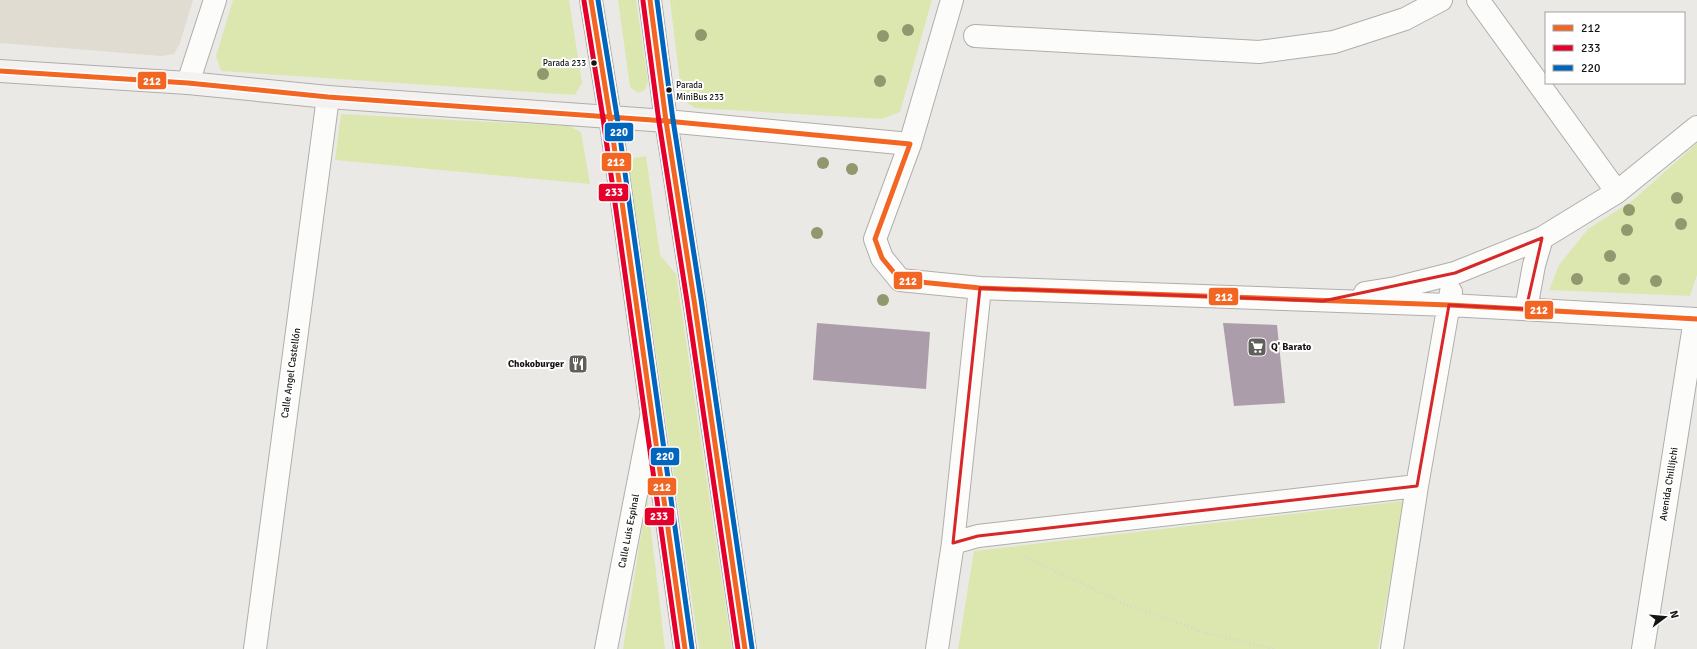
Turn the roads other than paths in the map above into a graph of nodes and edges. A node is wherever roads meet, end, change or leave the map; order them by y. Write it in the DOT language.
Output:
graph roads {
  1 [pos="215,0"];
  2 [pos="591,0"];
  3 [pos="650,0"];
  4 [pos="952,0"];
  5 [pos="1441,0"];
  6 [pos="1478,0"];
  7 [pos="975,36"];
  8 [pos="0,71"];
  9 [pos="188,83"];
  10 [pos="328,97"];
  11 [pos="610,117"];
  12 [pos="666,121"];
  13 [pos="1697,127"];
  14 [pos="910,144"];
  15 [pos="1617,192"];
  16 [pos="1542,238"];
  17 [pos="1454,273"];
  18 [pos="980,288"];
  19 [pos="1323,301"];
  20 [pos="1448,305"];
  21 [pos="1526,310"];
  22 [pos="1696,319"];
  23 [pos="652,412"];
  24 [pos="1417,486"];
  25 [pos="953,543"];
  26 [pos="255,649"];
  27 [pos="606,649"];
  28 [pos="684,649"];
  29 [pos="745,649"];
  30 [pos="937,649"];
  31 [pos="1392,649"];
  32 [pos="1643,649"];
  1 -- 9 [label="street"];
  2 -- 11 [label="main road"];
  3 -- 12 [label="main road"];
  4 -- 14 [label="street"];
  5 -- 7 [label="street"];
  6 -- 15 [label="street"];
  8 -- 9 [label="main road"];
  9 -- 10 [label="main road"];
  10 -- 11 [label="main road"];
  10 -- 26 [label="street, Calle Angel Castellón"];
  11 -- 12 [label="main road"];
  11 -- 23 [label="main road"];
  12 -- 14 [label="street"];
  12 -- 29 [label="main road"];
  13 -- 15 [label="street"];
  14 -- 18 [label="street"];
  15 -- 16 [label="street"];
  16 -- 17 [label="street"];
  16 -- 21 [label="street"];
  17 -- 19 [label="street"];
  17 -- 20 [label="street"];
  18 -- 19 [label="street"];
  18 -- 25 [label="street"];
  19 -- 20 [label="street"];
  20 -- 21 [label="street"];
  20 -- 24 [label="street"];
  21 -- 22 [label="street"];
  22 -- 32 [label="street, Avenida Chillijchi"];
  23 -- 27 [label="street, Calle Luis Espinal"];
  23 -- 28 [label="main road"];
  24 -- 25 [label="street"];
  24 -- 31 [label="street"];
  25 -- 30 [label="street"];
}
